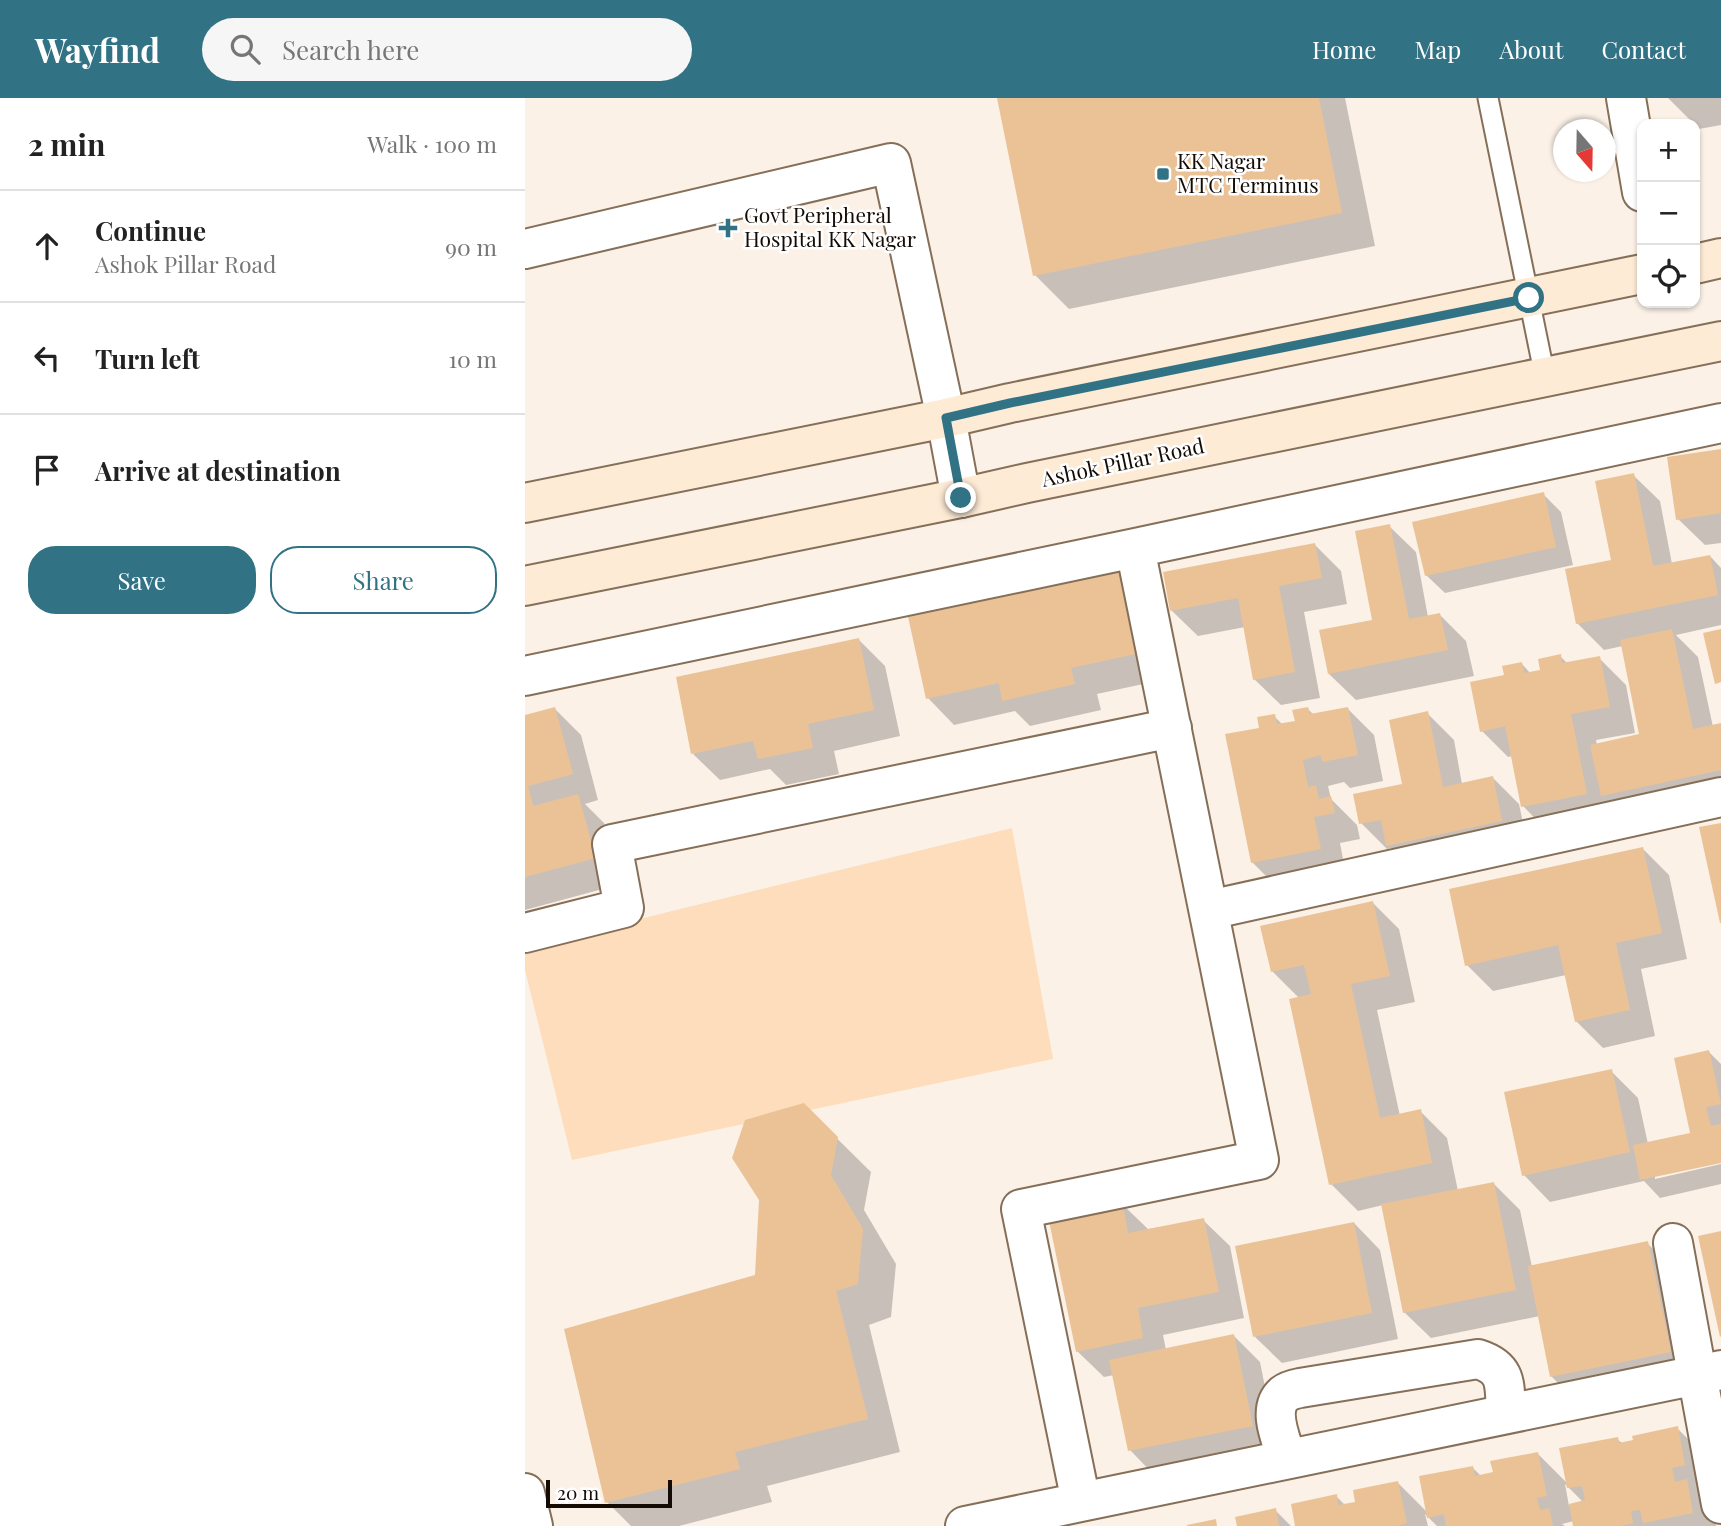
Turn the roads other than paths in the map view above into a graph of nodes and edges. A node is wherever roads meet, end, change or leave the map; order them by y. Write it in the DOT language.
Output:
graph roads {
  1 [pos="1488,98"];
  2 [pos="1626,98"];
  3 [pos="1640,182"];
  4 [pos="525,249"];
  5 [pos="1721,258"];
  6 [pos="1700,263"];
  7 [pos="1637,275"];
  8 [pos="1529,298"];
  9 [pos="1721,341"];
  10 [pos="1545,377"];
  11 [pos="946,418"];
  12 [pos="1721,423"];
  13 [pos="961,498"];
  14 [pos="525,503"];
  15 [pos="1135,548"];
  16 [pos="525,586"];
  17 [pos="525,676"];
  18 [pos="1172,728"];
  19 [pos="1721,797"];
  20 [pos="1209,909"];
  21 [pos="525,933"];
  22 [pos="1673,1243"];
  23 [pos="1709,1373"];
  24 [pos="1506,1414"];
  25 [pos="1287,1459"];
  26 [pos="525,1493"];
  27 [pos="1081,1502"];
  28 [pos="1721,1504"];
  29 [pos="533,1526"];
  30 [pos="965,1526"];
  1 -- 8 [label="lane"];
  2 -- 3 [label="street"];
  4 -- 11 [label="street"];
  5 -- 6 [label="main road"];
  7 -- 8 [label="main road"];
  8 -- 10 [label="lane"];
  8 -- 11 [label="main road"];
  9 -- 10 [label="main road, Ashok Pillar Road"];
  10 -- 13 [label="main road, Ashok Pillar Road"];
  11 -- 13 [label="street"];
  11 -- 14 [label="main road"];
  12 -- 15 [label="street"];
  13 -- 16 [label="main road, Ashok Pillar Road"];
  15 -- 17 [label="street"];
  15 -- 18 [label="street"];
  18 -- 20 [label="street"];
  18 -- 21 [label="street"];
  19 -- 20 [label="street"];
  20 -- 27 [label="street"];
  22 -- 23 [label="street"];
  23 -- 24 [label="street"];
  23 -- 28 [label="street"];
  24 -- 25 [label="street"];
  24 -- 25 [label="street"];
  25 -- 27 [label="street"];
  26 -- 29 [label="street"];
  27 -- 30 [label="street"];
}
